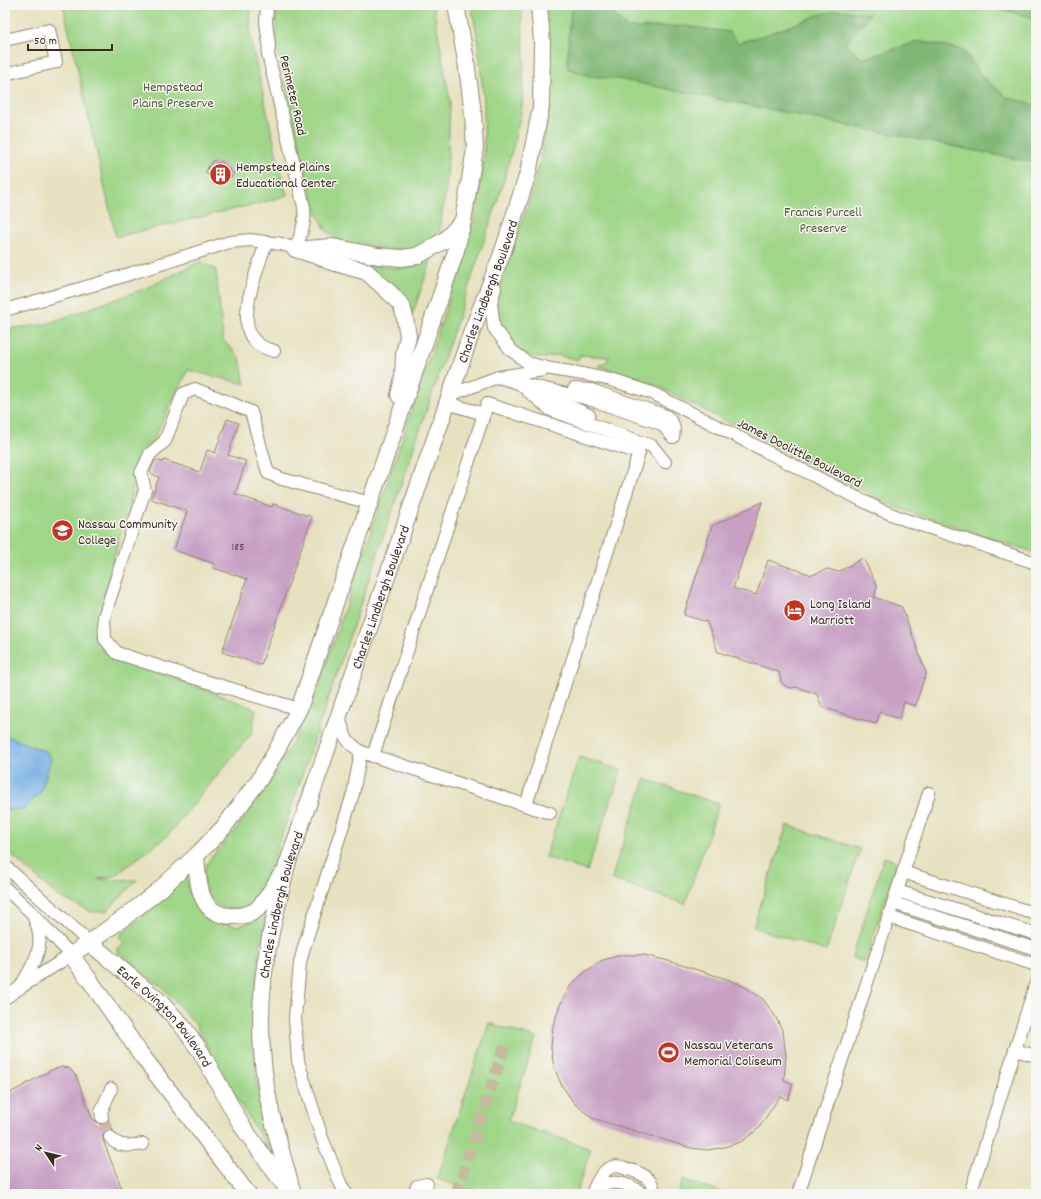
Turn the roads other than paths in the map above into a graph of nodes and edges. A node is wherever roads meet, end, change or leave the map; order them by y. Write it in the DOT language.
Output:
graph roads {
  1 [pos="267,5"];
  2 [pos="456,5"];
  3 [pos="539,5"];
  4 [pos="5,40"];
  5 [pos="5,74"];
  6 [pos="463,221"];
  7 [pos="266,242"];
  8 [pos="296,249"];
  9 [pos="503,251"];
  10 [pos="5,310"];
  11 [pos="274,351"];
  12 [pos="551,369"];
  13 [pos="498,377"];
  14 [pos="519,383"];
  15 [pos="449,399"];
  16 [pos="484,414"];
  17 [pos="390,445"];
  18 [pos="669,450"];
  19 [pos="370,502"];
  20 [pos="1036,563"];
  21 [pos="299,709"];
  22 [pos="338,718"];
  23 [pos="361,752"];
  24 [pos="373,756"];
  25 [pos="929,793"];
  26 [pos="526,805"];
  27 [pos="550,813"];
  28 [pos="196,856"];
  29 [pos="288,865"];
  30 [pos="5,866"];
  31 [pos="903,872"];
  32 [pos="5,888"];
  33 [pos="893,904"];
  34 [pos="32,913"];
  35 [pos="1036,914"];
  36 [pos="1036,934"];
  37 [pos="1036,942"];
  38 [pos="90,943"];
  39 [pos="1036,949"];
  40 [pos="71,955"];
  41 [pos="1036,957"];
  42 [pos="1036,965"];
  43 [pos="1036,986"];
  44 [pos="21,987"];
  45 [pos="5,998"];
  46 [pos="1015,1050"];
  47 [pos="1036,1056"];
  48 [pos="111,1089"];
  49 [pos="102,1117"];
  50 [pos="110,1137"];
  51 [pos="143,1144"];
  52 [pos="427,1184"];
  53 [pos="248,1194"];
  54 [pos="292,1194"];
  55 [pos="347,1194"];
  56 [pos="414,1194"];
  57 [pos="592,1194"];
  58 [pos="642,1194"];
  59 [pos="654,1194"];
  60 [pos="798,1194"];
  61 [pos="970,1194"];
  1 -- 8 [label="street, Perimeter Road"];
  2 -- 6 [label="main road"];
  3 -- 9 [label="main road, Charles Lindbergh Boulevard"];
  4 -- 5 [label="street"];
  6 -- 8 [label="main road"];
  6 -- 17 [label="main road"];
  7 -- 8 [label="street"];
  7 -- 10 [label="street"];
  7 -- 11 [label="street"];
  8 -- 17 [label="main road"];
  9 -- 12 [label="street, James Doolittle Boulevard"];
  9 -- 15 [label="main road, Charles Lindbergh Boulevard"];
  12 -- 13 [label="street, James Doolittle Boulevard"];
  12 -- 20 [label="street, James Doolittle Boulevard"];
  13 -- 14 [label="street"];
  13 -- 15 [label="street, James Doolittle Boulevard"];
  14 -- 18 [label="street"];
  14 -- 18 [label="street"];
  14 -- 18 [label="street"];
  15 -- 16 [label="street"];
  15 -- 22 [label="main road, Charles Lindbergh Boulevard"];
  16 -- 24 [label="street"];
  16 -- 26 [label="street"];
  17 -- 19 [label="main road"];
  19 -- 21 [label="main road"];
  19 -- 21 [label="street"];
  21 -- 28 [label="main road"];
  22 -- 23 [label="street"];
  22 -- 29 [label="main road, Charles Lindbergh Boulevard"];
  23 -- 24 [label="street"];
  23 -- 55 [label="street"];
  24 -- 26 [label="street"];
  25 -- 31 [label="street"];
  26 -- 27 [label="street"];
  28 -- 29 [label="main road"];
  28 -- 38 [label="main road"];
  29 -- 54 [label="main road, Charles Lindbergh Boulevard"];
  30 -- 38 [label="street, Earle Ovington Boulevard"];
  31 -- 33 [label="street"];
  31 -- 35 [label="street"];
  32 -- 34 [label="street"];
  33 -- 36 [label="street"];
  33 -- 37 [label="street"];
  33 -- 39 [label="street"];
  33 -- 41 [label="street"];
  33 -- 42 [label="street"];
  33 -- 60 [label="street"];
  34 -- 40 [label="street"];
  34 -- 44 [label="street"];
  38 -- 40 [label="main road"];
  38 -- 54 [label="main road, Earle Ovington Boulevard"];
  40 -- 44 [label="street"];
  40 -- 53 [label="main road"];
  43 -- 46 [label="street"];
  44 -- 45 [label="street"];
  46 -- 47 [label="street"];
  46 -- 61 [label="street"];
  48 -- 49 [label="street"];
  50 -- 51 [label="street"];
  52 -- 56 [label="street"];
  57 -- 58 [label="street"];
  57 -- 59 [label="street"];
}
